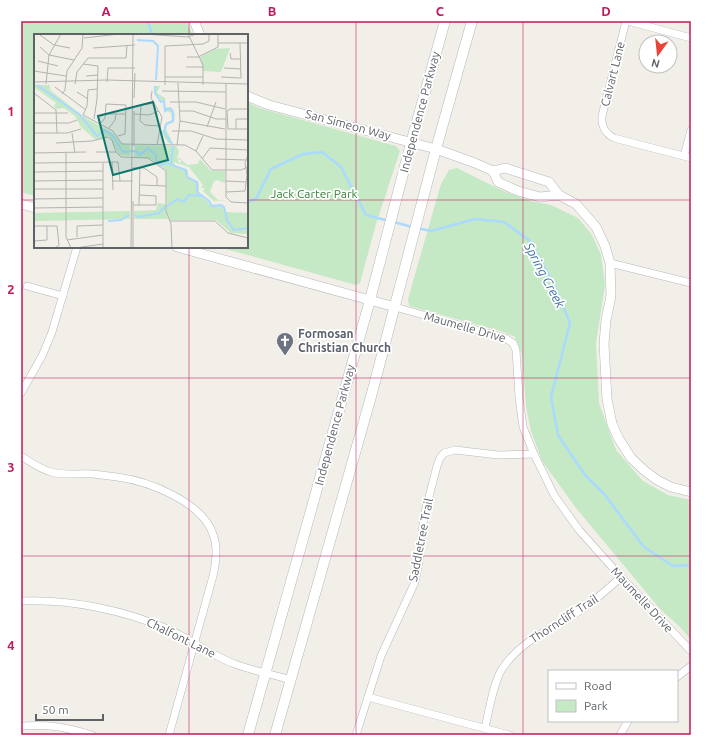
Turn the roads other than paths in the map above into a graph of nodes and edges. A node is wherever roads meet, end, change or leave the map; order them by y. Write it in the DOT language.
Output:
graph roads {
  1 [pos="194,21"];
  2 [pos="445,21"];
  3 [pos="627,21"];
  4 [pos="469,22"];
  5 [pos="200,34"];
  6 [pos="691,38"];
  7 [pos="248,96"];
  8 [pos="691,130"];
  9 [pos="411,143"];
  10 [pos="436,149"];
  11 [pos="688,157"];
  12 [pos="493,171"];
  13 [pos="559,195"];
  14 [pos="21,204"];
  15 [pos="34,208"];
  16 [pos="77,248"];
  17 [pos="181,248"];
  18 [pos="610,263"];
  19 [pos="691,283"];
  20 [pos="27,286"];
  21 [pos="63,296"];
  22 [pos="370,300"];
  23 [pos="394,307"];
  24 [pos="21,393"];
  25 [pos="534,454"];
  26 [pos="21,456"];
  27 [pos="691,492"];
  28 [pos="621,577"];
  29 [pos="21,601"];
  30 [pos="194,644"];
  31 [pos="691,652"];
  32 [pos="691,666"];
  33 [pos="265,673"];
  34 [pos="678,676"];
  35 [pos="291,680"];
  36 [pos="368,697"];
  37 [pos="627,722"];
  38 [pos="21,726"];
  39 [pos="485,728"];
  40 [pos="92,735"];
  41 [pos="169,735"];
  42 [pos="248,735"];
  43 [pos="276,735"];
  44 [pos="356,735"];
  45 [pos="509,735"];
  46 [pos="620,735"];
  1 -- 5 [label="street"];
  2 -- 9 [label="main road, Independence Parkway"];
  3 -- 6 [label="street"];
  3 -- 11 [label="street, Calvart Lane"];
  4 -- 10 [label="main road, Independence Parkway"];
  7 -- 9 [label="street, San Simeon Way"];
  8 -- 11 [label="street"];
  9 -- 10 [label="street, San Simeon Way"];
  9 -- 22 [label="main road, Independence Parkway"];
  10 -- 12 [label="street, San Simeon Way"];
  10 -- 23 [label="main road, Independence Parkway"];
  12 -- 13 [label="street, San Simeon Way"];
  12 -- 13 [label="street, San Simeon Way"];
  13 -- 18 [label="street, San Simeon Way"];
  14 -- 15 [label="street"];
  16 -- 21 [label="street"];
  17 -- 22 [label="street, Maumelle Drive"];
  18 -- 19 [label="street"];
  18 -- 27 [label="street, San Simeon Way"];
  20 -- 21 [label="street"];
  21 -- 24 [label="street"];
  22 -- 23 [label="street, Maumelle Drive"];
  22 -- 33 [label="main road, Independence Parkway"];
  23 -- 25 [label="street, Maumelle Drive"];
  23 -- 35 [label="main road, Independence Parkway"];
  25 -- 28 [label="street, Maumelle Drive"];
  25 -- 36 [label="street, Saddletree Trail"];
  26 -- 30 [label="street"];
  28 -- 31 [label="street, Maumelle Drive"];
  28 -- 39 [label="street, Thorncliff Trail"];
  29 -- 30 [label="street, Chalfont Lane"];
  30 -- 33 [label="street, Chalfont Lane"];
  30 -- 41 [label="street"];
  32 -- 34 [label="street"];
  33 -- 35 [label="street, Chalfont Lane"];
  33 -- 42 [label="main road, Independence Parkway"];
  35 -- 43 [label="main road, Independence Parkway"];
  36 -- 39 [label="street"];
  36 -- 44 [label="street, Saddletree Trail"];
  37 -- 46 [label="street"];
  38 -- 40 [label="street"];
  39 -- 45 [label="street"];
}
